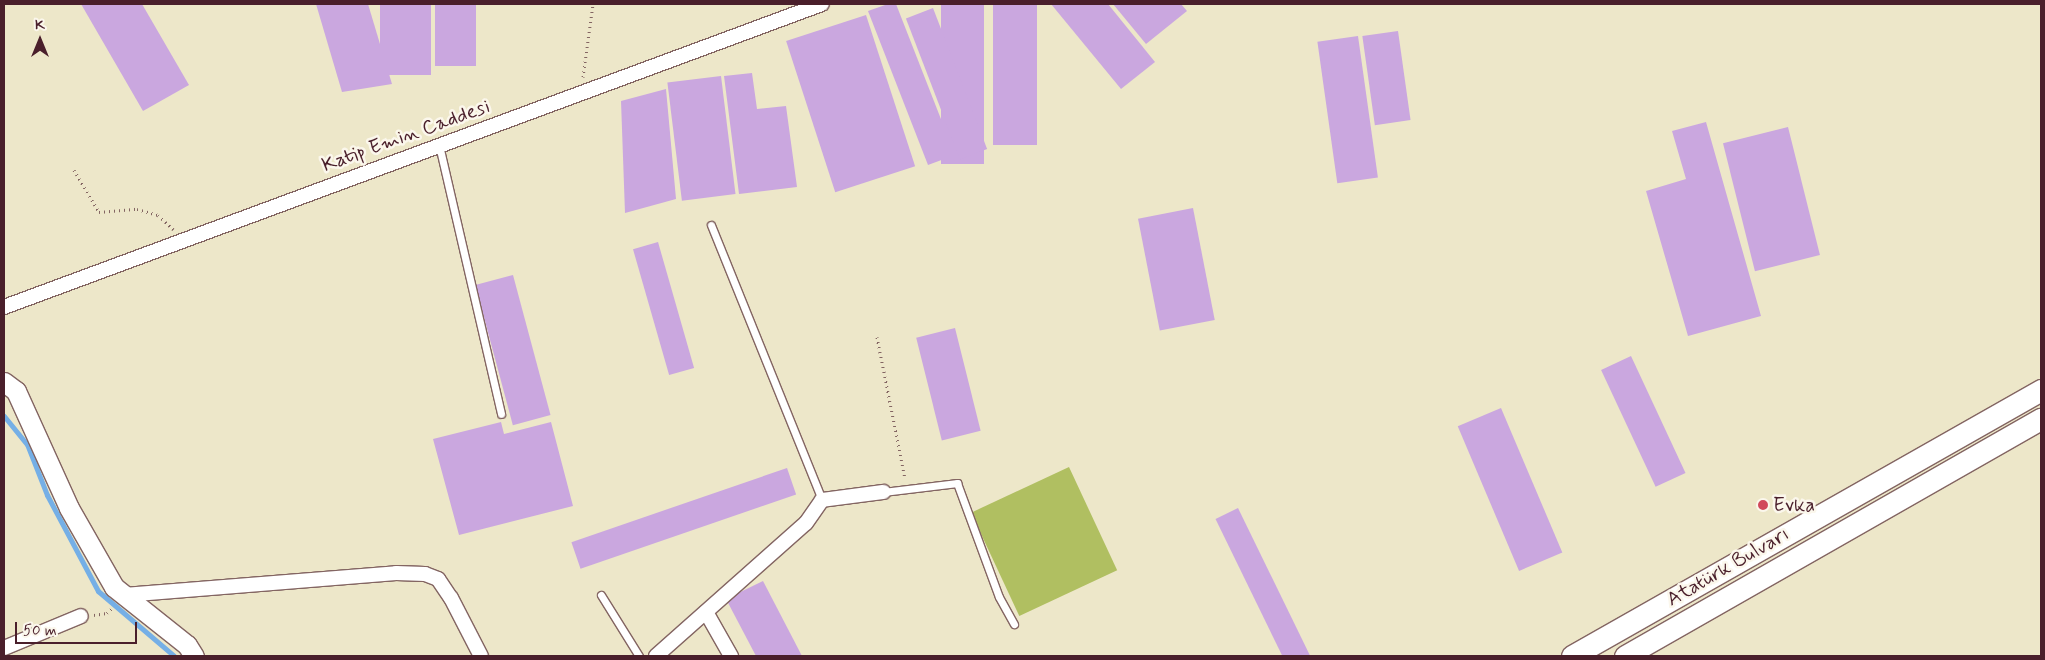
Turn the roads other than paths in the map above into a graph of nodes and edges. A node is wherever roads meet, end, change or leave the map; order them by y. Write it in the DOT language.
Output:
graph roads {
  1 [pos="822,4"];
  2 [pos="439,145"];
  3 [pos="711,225"];
  4 [pos="4,307"];
  5 [pos="4,382"];
  6 [pos="2041,390"];
  7 [pos="501,414"];
  8 [pos="2041,420"];
  9 [pos="882,492"];
  10 [pos="822,500"];
  11 [pos="124,595"];
  12 [pos="601,595"];
  13 [pos="706,612"];
  14 [pos="81,616"];
  15 [pos="1014,624"];
  16 [pos="4,648"];
  17 [pos="194,656"];
  18 [pos="480,656"];
  19 [pos="639,656"];
  20 [pos="656,656"];
  21 [pos="730,656"];
  22 [pos="1572,656"];
  23 [pos="1625,656"];
  1 -- 2 [label="street, Katip Emin Caddesi"];
  2 -- 4 [label="street, Katip Emin Caddesi"];
  2 -- 7 [label="lane"];
  3 -- 10 [label="lane"];
  5 -- 11 [label="street"];
  6 -- 22 [label="main road, Atatürk Bulvarı"];
  8 -- 23 [label="main road, Atatürk Bulvarı"];
  9 -- 10 [label="street"];
  9 -- 15 [label="lane"];
  10 -- 13 [label="street"];
  11 -- 17 [label="street"];
  11 -- 18 [label="street"];
  12 -- 19 [label="lane"];
  13 -- 20 [label="street"];
  13 -- 21 [label="street"];
  14 -- 16 [label="street"];
}
